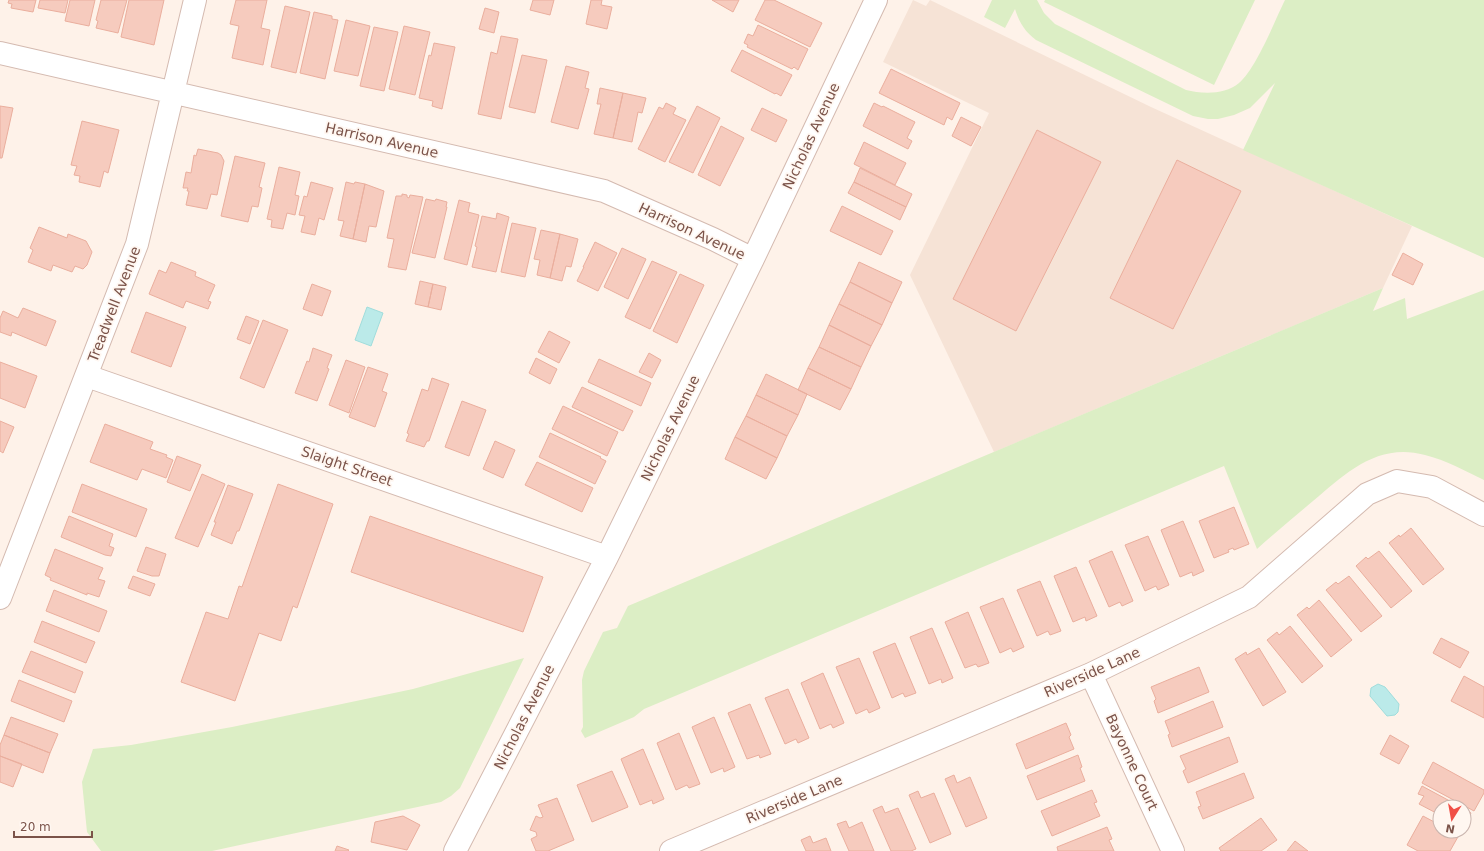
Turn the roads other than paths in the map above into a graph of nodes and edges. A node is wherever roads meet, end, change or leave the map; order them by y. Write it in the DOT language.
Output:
graph roads {
  1 [pos="195,0"];
  2 [pos="876,0"];
  3 [pos="0,53"];
  4 [pos="174,93"];
  5 [pos="753,259"];
  6 [pos="87,376"];
  7 [pos="1484,515"];
  8 [pos="607,557"];
  9 [pos="0,598"];
  10 [pos="1092,674"];
  11 [pos="455,851"];
  12 [pos="671,851"];
  13 [pos="1173,851"];
  1 -- 4 [label="street, Treadwell Avenue"];
  2 -- 5 [label="street, Nicholas Avenue"];
  3 -- 4 [label="street, Harrison Avenue"];
  4 -- 5 [label="street, Harrison Avenue"];
  4 -- 6 [label="street, Treadwell Avenue"];
  5 -- 8 [label="street, Nicholas Avenue"];
  6 -- 8 [label="street, Slaight Street"];
  6 -- 9 [label="street, Treadwell Avenue"];
  7 -- 10 [label="street, Riverside Lane"];
  8 -- 11 [label="street, Nicholas Avenue"];
  10 -- 12 [label="street, Riverside Lane"];
  10 -- 13 [label="street, Bayonne Court"];
}
